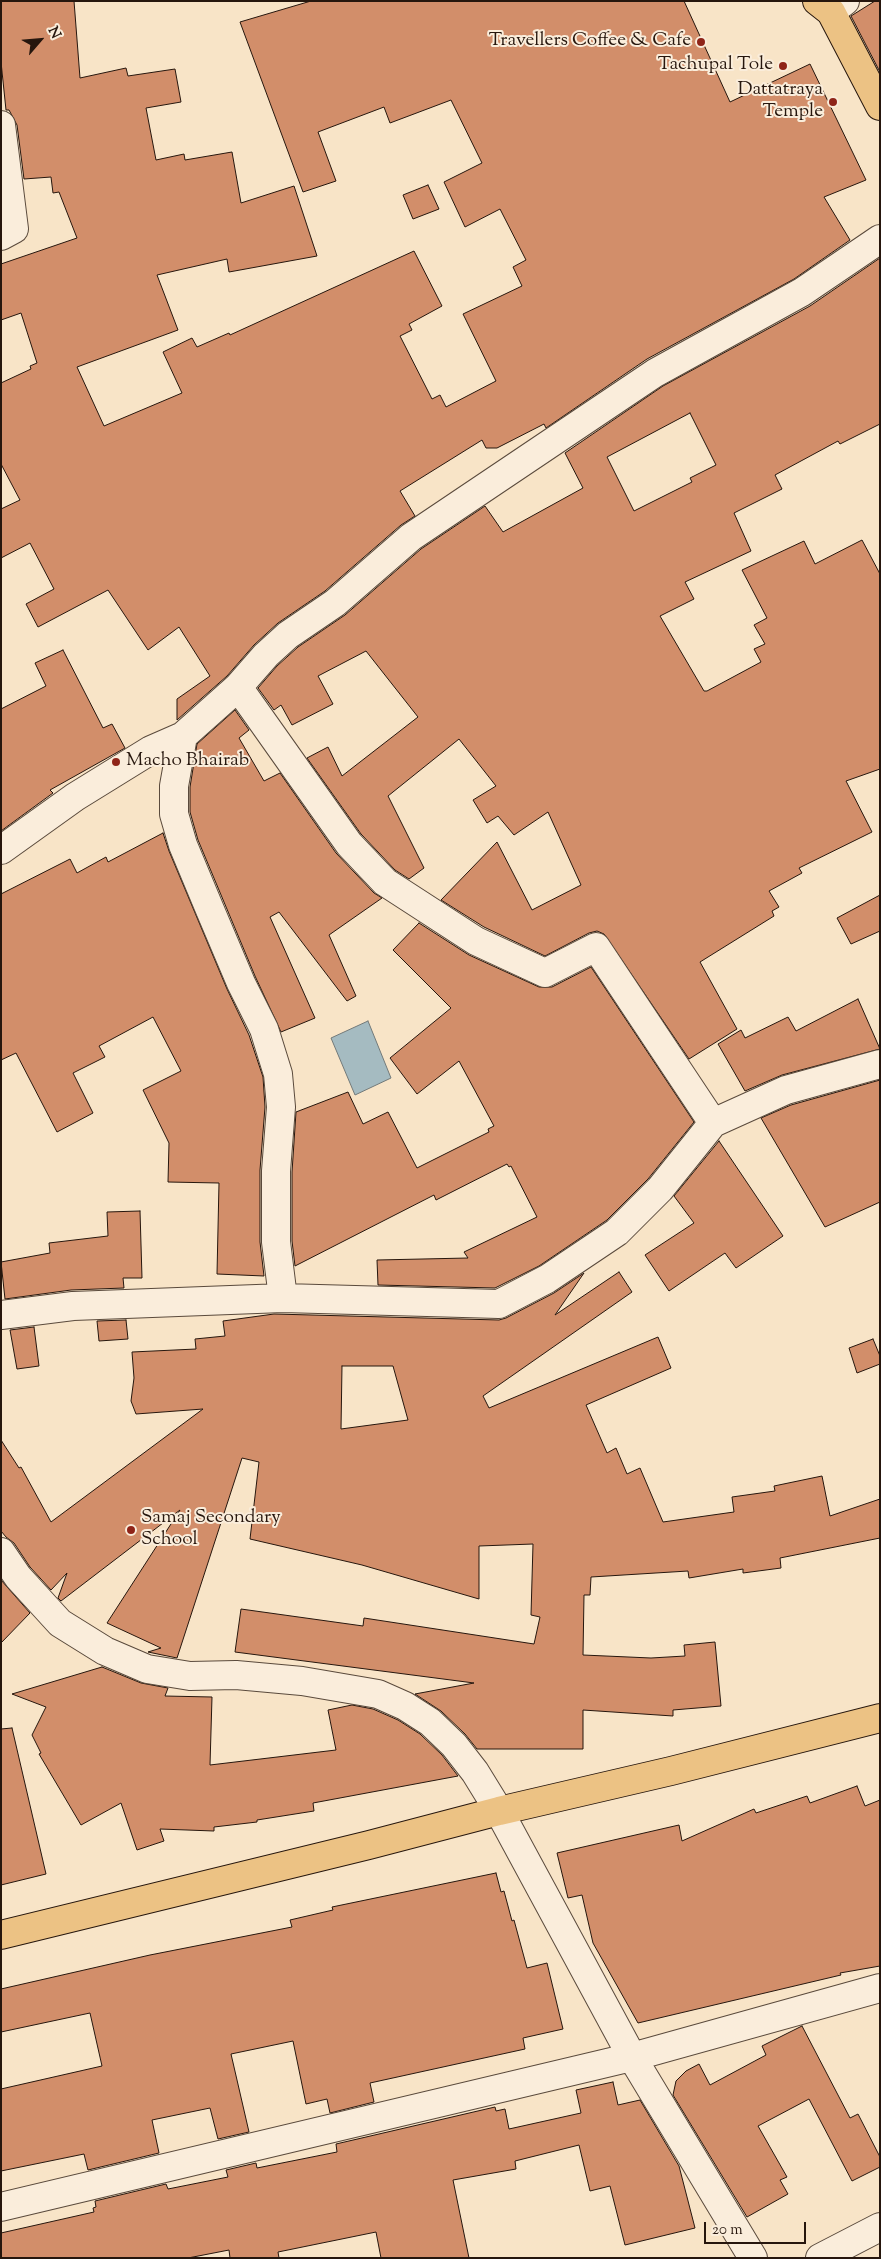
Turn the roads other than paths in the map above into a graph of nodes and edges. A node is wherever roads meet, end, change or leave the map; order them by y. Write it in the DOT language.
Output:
graph roads {
  1 [pos="831,5"];
  2 [pos="880,106"];
  3 [pos="1,126"];
  4 [pos="1,236"];
  5 [pos="880,239"];
  6 [pos="238,686"];
  7 [pos="183,736"];
  8 [pos="1,850"];
  9 [pos="880,1064"];
  10 [pos="713,1123"];
  11 [pos="283,1298"];
  12 [pos="1,1315"];
  13 [pos="1,1552"];
  14 [pos="880,1718"];
  15 [pos="499,1811"];
  16 [pos="1,1935"];
  17 [pos="880,1988"];
  18 [pos="632,2057"];
  19 [pos="1,2207"];
  20 [pos="880,2227"];
  21 [pos="753,2258"];
  22 [pos="820,2258"];
  1 -- 2 [label="main road"];
  3 -- 4 [label="street"];
  5 -- 6 [label="street"];
  6 -- 7 [label="street"];
  6 -- 10 [label="street"];
  7 -- 8 [label="street"];
  7 -- 11 [label="street"];
  9 -- 10 [label="street"];
  10 -- 11 [label="street"];
  11 -- 12 [label="street"];
  13 -- 15 [label="street"];
  14 -- 15 [label="main road"];
  15 -- 16 [label="main road"];
  15 -- 18 [label="street"];
  17 -- 18 [label="street"];
  18 -- 19 [label="street"];
  18 -- 21 [label="street"];
  20 -- 22 [label="street"];
}
